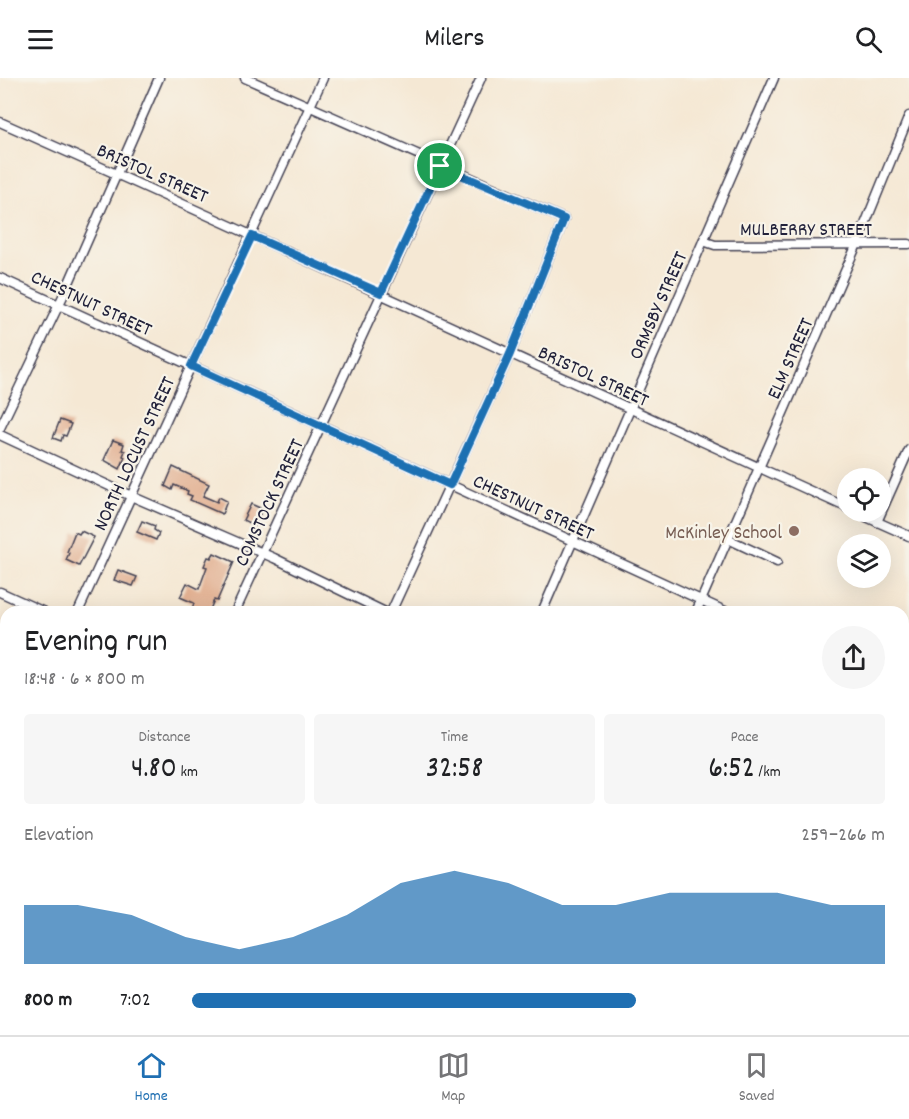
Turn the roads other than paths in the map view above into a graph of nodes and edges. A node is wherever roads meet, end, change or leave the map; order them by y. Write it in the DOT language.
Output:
graph roads {
  1 [pos="159,78"];
  2 [pos="245,78"];
  3 [pos="323,78"];
  4 [pos="481,78"];
  5 [pos="774,78"];
  6 [pos="309,108"];
  7 [pos="909,116"];
  8 [pos="0,122"];
  9 [pos="440,166"];
  10 [pos="117,174"];
  11 [pos="252,236"];
  12 [pos="703,241"];
  13 [pos="857,244"];
  14 [pos="909,244"];
  15 [pos="0,278"];
  16 [pos="381,293"];
  17 [pos="59,305"];
  18 [pos="510,354"];
  19 [pos="191,366"];
  20 [pos="630,410"];
  21 [pos="320,426"];
  22 [pos="0,428"];
  23 [pos="0,435"];
  24 [pos="909,450"];
  25 [pos="760,468"];
  26 [pos="450,485"];
  27 [pos="891,490"];
  28 [pos="131,496"];
  29 [pos="837,503"];
  30 [pos="877,522"];
  31 [pos="909,536"];
  32 [pos="728,539"];
  33 [pos="573,543"];
  34 [pos="262,553"];
  35 [pos="777,562"];
  36 [pos="0,592"];
  37 [pos="701,600"];
  38 [pos="31,606"];
  39 [pos="81,606"];
  40 [pos="238,606"];
  41 [pos="372,606"];
  42 [pos="394,606"];
  43 [pos="545,606"];
  44 [pos="698,606"];
  45 [pos="714,606"];
  1 -- 10 [label="street"];
  2 -- 6 [label="street"];
  3 -- 6 [label="street, NORTH LOCUST STREET"];
  4 -- 9 [label="street, COMSTOCK STREET"];
  5 -- 12 [label="street, ORMSBY STREET"];
  6 -- 9 [label="street"];
  6 -- 11 [label="street, NORTH LOCUST STREET"];
  7 -- 13 [label="street, ELM STREET"];
  8 -- 10 [label="street, BRISTOL STREET"];
  9 -- 16 [label="street, COMSTOCK STREET"];
  9 -- 18 [label="street"];
  10 -- 11 [label="street, BRISTOL STREET"];
  10 -- 17 [label="street"];
  11 -- 16 [label="street, BRISTOL STREET"];
  11 -- 19 [label="street, NORTH LOCUST STREET"];
  12 -- 13 [label="street, MULBERRY STREET"];
  12 -- 20 [label="street, ORMSBY STREET"];
  13 -- 14 [label="street, MULBERRY STREET"];
  13 -- 25 [label="street, ELM STREET"];
  15 -- 17 [label="street, CHESTNUT STREET"];
  16 -- 18 [label="street, BRISTOL STREET"];
  16 -- 21 [label="street, COMSTOCK STREET"];
  17 -- 19 [label="street, CHESTNUT STREET"];
  17 -- 22 [label="street"];
  18 -- 20 [label="street, BRISTOL STREET"];
  18 -- 26 [label="street"];
  19 -- 21 [label="street, CHESTNUT STREET"];
  19 -- 28 [label="street, NORTH LOCUST STREET"];
  20 -- 25 [label="street, BRISTOL STREET"];
  20 -- 33 [label="street, ORMSBY STREET"];
  21 -- 26 [label="street, CHESTNUT STREET"];
  21 -- 34 [label="street, COMSTOCK STREET"];
  23 -- 28 [label="street"];
  24 -- 27 [label="street"];
  25 -- 29 [label="street, BRISTOL STREET"];
  25 -- 32 [label="street, ELM STREET"];
  26 -- 33 [label="street, CHESTNUT STREET"];
  26 -- 42 [label="street"];
  28 -- 34 [label="street"];
  28 -- 39 [label="street, NORTH LOCUST STREET"];
  30 -- 31 [label="street"];
  32 -- 35 [label="street"];
  32 -- 37 [label="street, ELM STREET"];
  33 -- 37 [label="street, CHESTNUT STREET"];
  33 -- 43 [label="street, ORMSBY STREET"];
  34 -- 40 [label="street, COMSTOCK STREET"];
  34 -- 41 [label="street"];
  36 -- 38 [label="street"];
  37 -- 44 [label="street, ELM STREET"];
  37 -- 45 [label="street, CHESTNUT STREET"];
}
